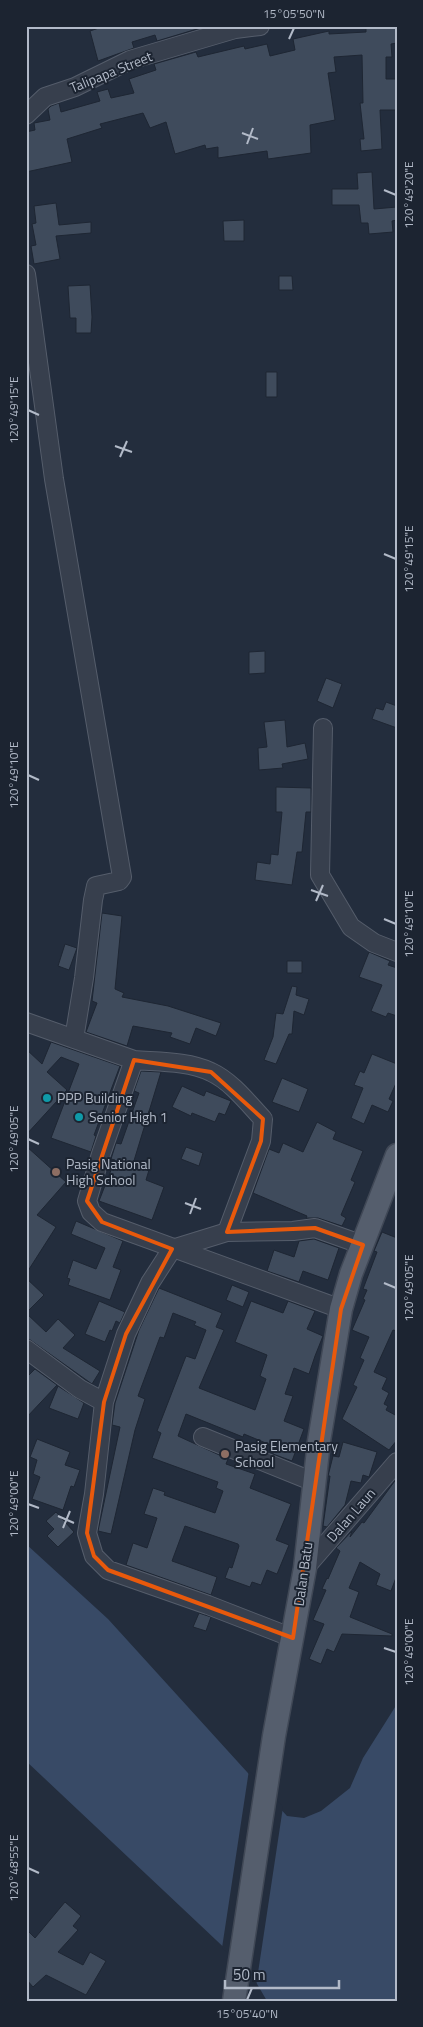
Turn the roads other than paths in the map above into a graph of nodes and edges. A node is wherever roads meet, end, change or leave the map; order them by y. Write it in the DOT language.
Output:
graph roads {
  1 [pos="260,26"];
  2 [pos="26,115"];
  3 [pos="26,274"];
  4 [pos="323,728"];
  5 [pos="397,952"];
  6 [pos="26,1022"];
  7 [pos="74,1039"];
  8 [pos="134,1060"];
  9 [pos="397,1155"];
  10 [pos="228,1232"];
  11 [pos="362,1245"];
  12 [pos="172,1249"];
  13 [pos="340,1309"];
  14 [pos="26,1349"];
  15 [pos="104,1402"];
  16 [pos="203,1437"];
  17 [pos="397,1462"];
  18 [pos="314,1482"];
  19 [pos="304,1568"];
  20 [pos="293,1638"];
  21 [pos="234,2001"];
  1 -- 2 [label="street, Talipapa Street"];
  3 -- 7 [label="street"];
  4 -- 5 [label="street"];
  6 -- 7 [label="street"];
  7 -- 8 [label="street"];
  8 -- 10 [label="street"];
  8 -- 12 [label="street"];
  9 -- 11 [label="main road, Dalan Batu"];
  10 -- 11 [label="street"];
  10 -- 12 [label="street"];
  11 -- 13 [label="main road, Dalan Batu"];
  12 -- 13 [label="street"];
  12 -- 15 [label="street"];
  13 -- 18 [label="main road, Dalan Batu"];
  14 -- 15 [label="street"];
  15 -- 20 [label="street"];
  16 -- 18 [label="street"];
  17 -- 19 [label="street, Dalan Laun"];
  18 -- 19 [label="main road, Dalan Batu"];
  19 -- 20 [label="main road, Dalan Batu"];
  20 -- 21 [label="main road, Dalan Batu"];
}
